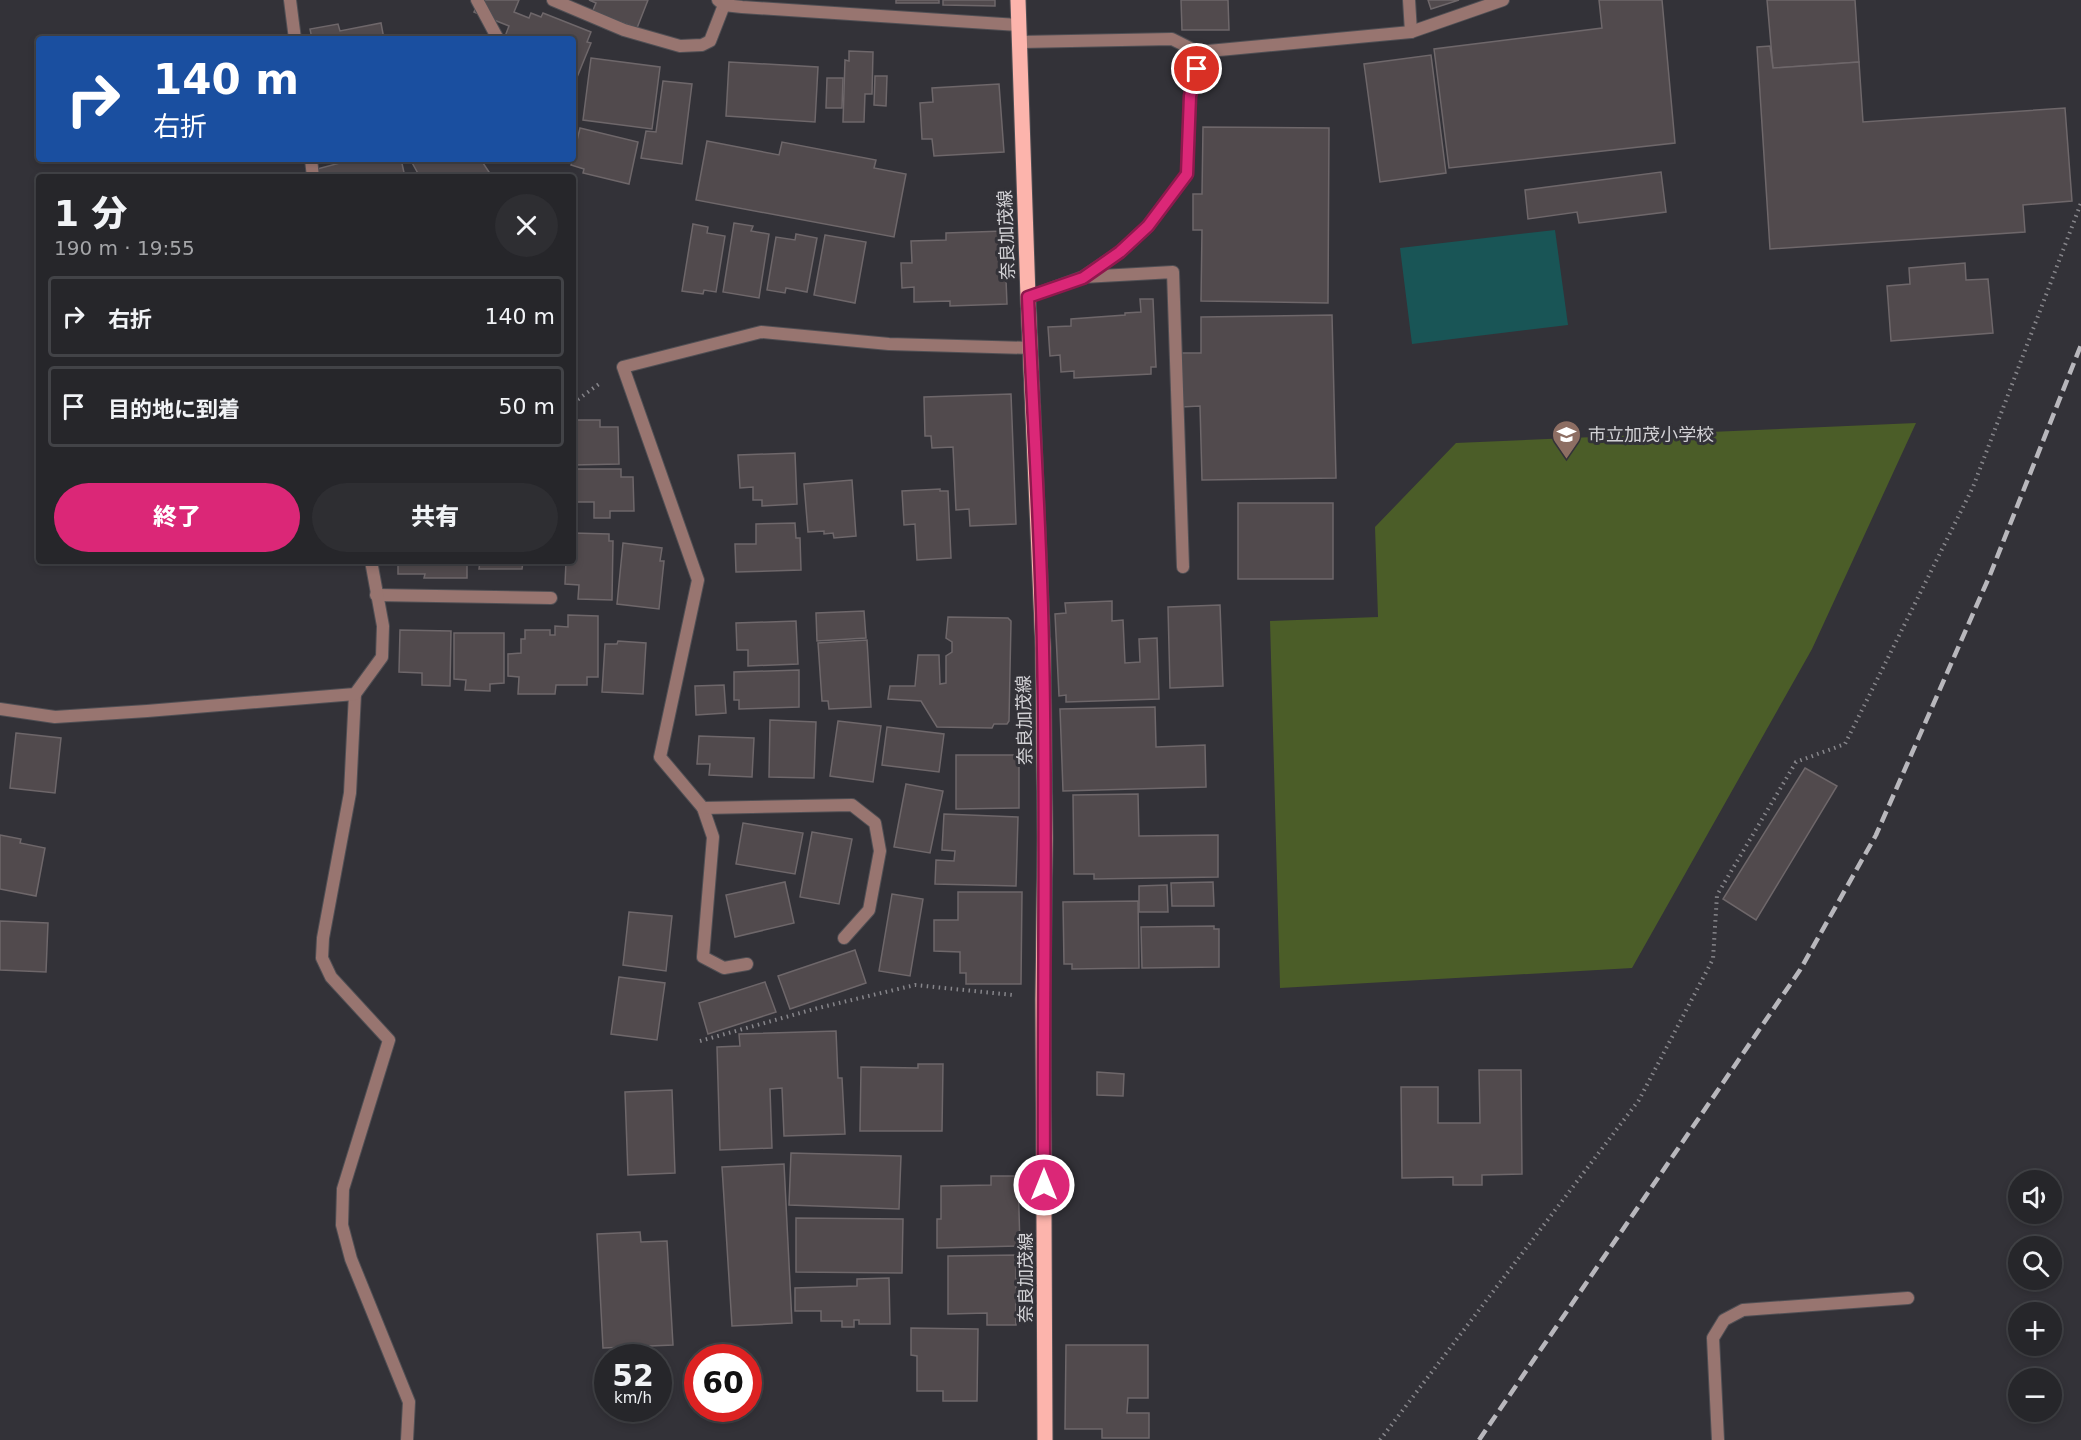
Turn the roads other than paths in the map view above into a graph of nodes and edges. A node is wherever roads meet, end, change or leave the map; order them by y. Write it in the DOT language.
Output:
graph roads {
  1 [pos="290,0"];
  2 [pos="477,0"];
  3 [pos="554,0"];
  4 [pos="1018,0"];
  5 [pos="1409,0"];
  6 [pos="1503,0"];
  7 [pos="721,2"];
  8 [pos="1019,25"];
  9 [pos="1411,32"];
  10 [pos="295,36"];
  11 [pos="496,36"];
  12 [pos="1020,42"];
  13 [pos="1198,52"];
  14 [pos="1083,278"];
  15 [pos="1028,297"];
  16 [pos="1030,348"];
  17 [pos="371,564"];
  18 [pos="1183,567"];
  19 [pos="376,596"];
  20 [pos="551,598"];
  21 [pos="355,694"];
  22 [pos="0,709"];
  23 [pos="703,808"];
  24 [pos="844,938"];
  25 [pos="747,964"];
  26 [pos="1908,1298"];
  27 [pos="407,1440"];
  28 [pos="1045,1440"];
  29 [pos="1718,1440"];
  1 -- 10 [label="street"];
  2 -- 11 [label="street"];
  3 -- 7 [label="street"];
  4 -- 8 [label="main road, 奈良加茂線"];
  5 -- 9 [label="street"];
  6 -- 9 [label="street"];
  7 -- 8 [label="street"];
  8 -- 12 [label="main road, 奈良加茂線"];
  9 -- 13 [label="street"];
  12 -- 13 [label="street"];
  12 -- 15 [label="main road, 奈良加茂線"];
  13 -- 14 [label="street"];
  14 -- 15 [label="street"];
  14 -- 18 [label="street"];
  15 -- 16 [label="main road, 奈良加茂線"];
  16 -- 23 [label="street"];
  16 -- 28 [label="main road, 奈良加茂線"];
  17 -- 19 [label="street"];
  19 -- 20 [label="street"];
  19 -- 21 [label="street"];
  21 -- 22 [label="street"];
  21 -- 27 [label="street"];
  23 -- 24 [label="street"];
  23 -- 25 [label="street"];
  26 -- 29 [label="street"];
}
